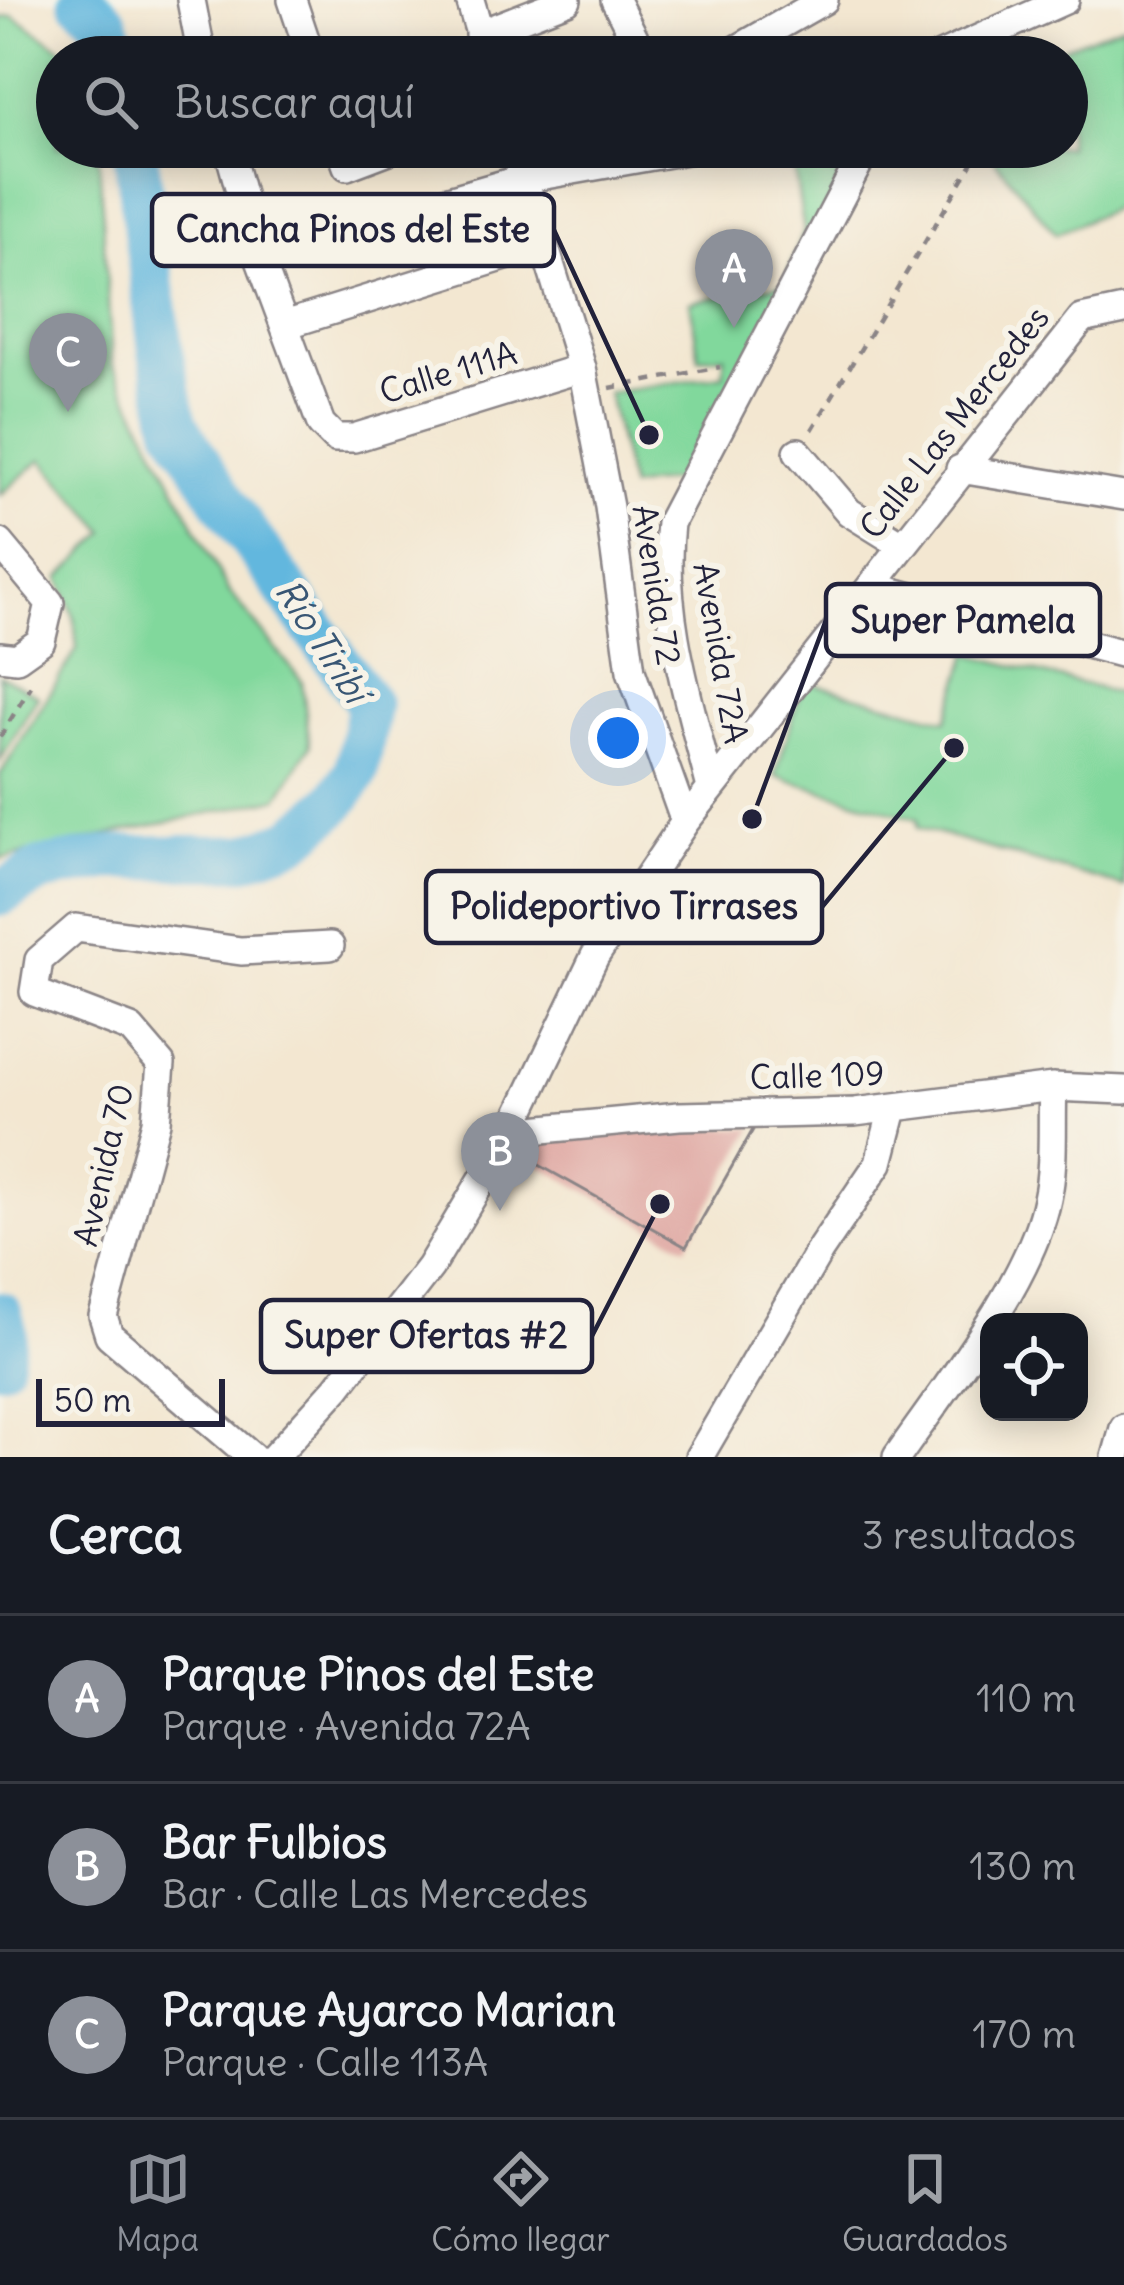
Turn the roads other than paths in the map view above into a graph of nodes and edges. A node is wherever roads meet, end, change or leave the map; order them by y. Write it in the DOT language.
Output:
graph roads {
  1 [pos="190,0"];
  2 [pos="292,0"];
  3 [pos="470,0"];
  4 [pos="567,0"];
  5 [pos="615,0"];
  6 [pos="824,0"];
  7 [pos="1066,0"];
  8 [pos="1023,7"];
  9 [pos="198,36"];
  10 [pos="304,36"];
  11 [pos="480,36"];
  12 [pos="501,36"];
  13 [pos="633,36"];
  14 [pos="761,36"];
  15 [pos="974,36"];
  16 [pos="234,168"];
  17 [pos="520,168"];
  18 [pos="581,168"];
  19 [pos="856,168"];
  20 [pos="523,178"];
  21 [pos="393,216"];
  22 [pos="544,244"];
  23 [pos="1124,310"];
  24 [pos="285,325"];
  25 [pos="584,381"];
  26 [pos="798,452"];
  27 [pos="960,469"];
  28 [pos="1124,496"];
  29 [pos="0,543"];
  30 [pos="902,545"];
  31 [pos="871,586"];
  32 [pos="1124,654"];
  33 [pos="0,656"];
  34 [pos="711,788"];
  35 [pos="686,821"];
  36 [pos="330,946"];
  37 [pos="1053,1087"];
  38 [pos="1124,1090"];
  39 [pos="893,1109"];
  40 [pos="512,1132"];
  41 [pos="252,1457"];
  42 [pos="274,1457"];
  43 [pos="699,1457"];
  44 [pos="897,1457"];
  1 -- 9 [label="street"];
  2 -- 10 [label="street"];
  3 -- 11 [label="street"];
  4 -- 12 [label="street"];
  5 -- 13 [label="street"];
  6 -- 14 [label="street"];
  7 -- 8 [label="street"];
  8 -- 15 [label="street"];
  16 -- 24 [label="street"];
  17 -- 20 [label="street, Avenida 72"];
  18 -- 20 [label="street"];
  19 -- 34 [label="street, Avenida 72A"];
  20 -- 21 [label="street"];
  20 -- 22 [label="street, Avenida 72"];
  22 -- 24 [label="street"];
  22 -- 25 [label="street, Avenida 72"];
  23 -- 27 [label="street, Calle Las Mercedes"];
  24 -- 25 [label="street, Calle 111A"];
  25 -- 35 [label="street, Avenida 72"];
  26 -- 30 [label="street"];
  27 -- 28 [label="street"];
  27 -- 30 [label="street, Calle Las Mercedes"];
  29 -- 33 [label="street"];
  30 -- 31 [label="street, Calle Las Mercedes"];
  31 -- 32 [label="street"];
  31 -- 34 [label="street, Calle Las Mercedes"];
  34 -- 35 [label="street, Calle Las Mercedes"];
  35 -- 40 [label="street, Calle Las Mercedes"];
  36 -- 41 [label="street, Avenida 70"];
  37 -- 38 [label="street, Calle 109"];
  37 -- 39 [label="street, Calle 109"];
  37 -- 44 [label="street"];
  39 -- 40 [label="street, Calle 109"];
  39 -- 43 [label="street"];
  40 -- 42 [label="street, Calle Las Mercedes"];
}
